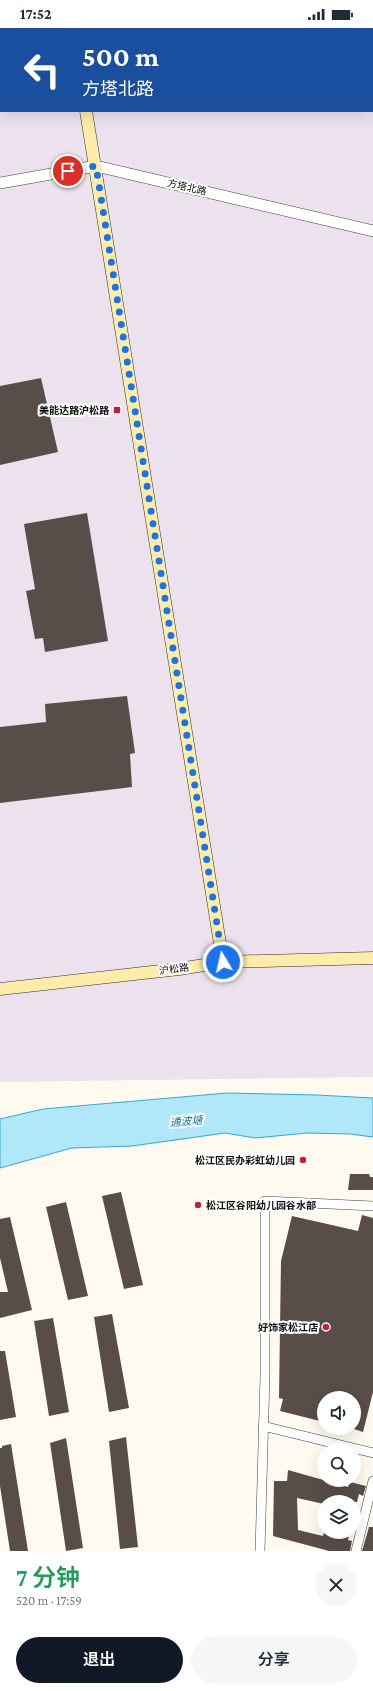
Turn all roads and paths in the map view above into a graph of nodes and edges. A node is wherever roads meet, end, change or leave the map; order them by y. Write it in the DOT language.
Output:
graph roads {
  1 [pos="86,112"];
  2 [pos="96,166"];
  3 [pos="0,183"];
  4 [pos="373,231"];
  5 [pos="373,958"];
  6 [pos="223,962"];
  7 [pos="0,989"];
  8 [pos="373,1206"];
  9 [pos="263,1426"];
  10 [pos="373,1453"];
  11 [pos="373,1481"];
  12 [pos="260,1551"];
  13 [pos="356,1551"];
  1 -- 2 [label="main road"];
  2 -- 3 [label="street, 方塔北路"];
  2 -- 4 [label="street, 方塔北路"];
  2 -- 6 [label="main road"];
  5 -- 6 [label="main road, 沪松路"];
  6 -- 7 [label="main road, 沪松路"];
  8 -- 9 [label="street"];
  9 -- 10 [label="street"];
  9 -- 12 [label="street"];
  11 -- 13 [label="street"];
}
